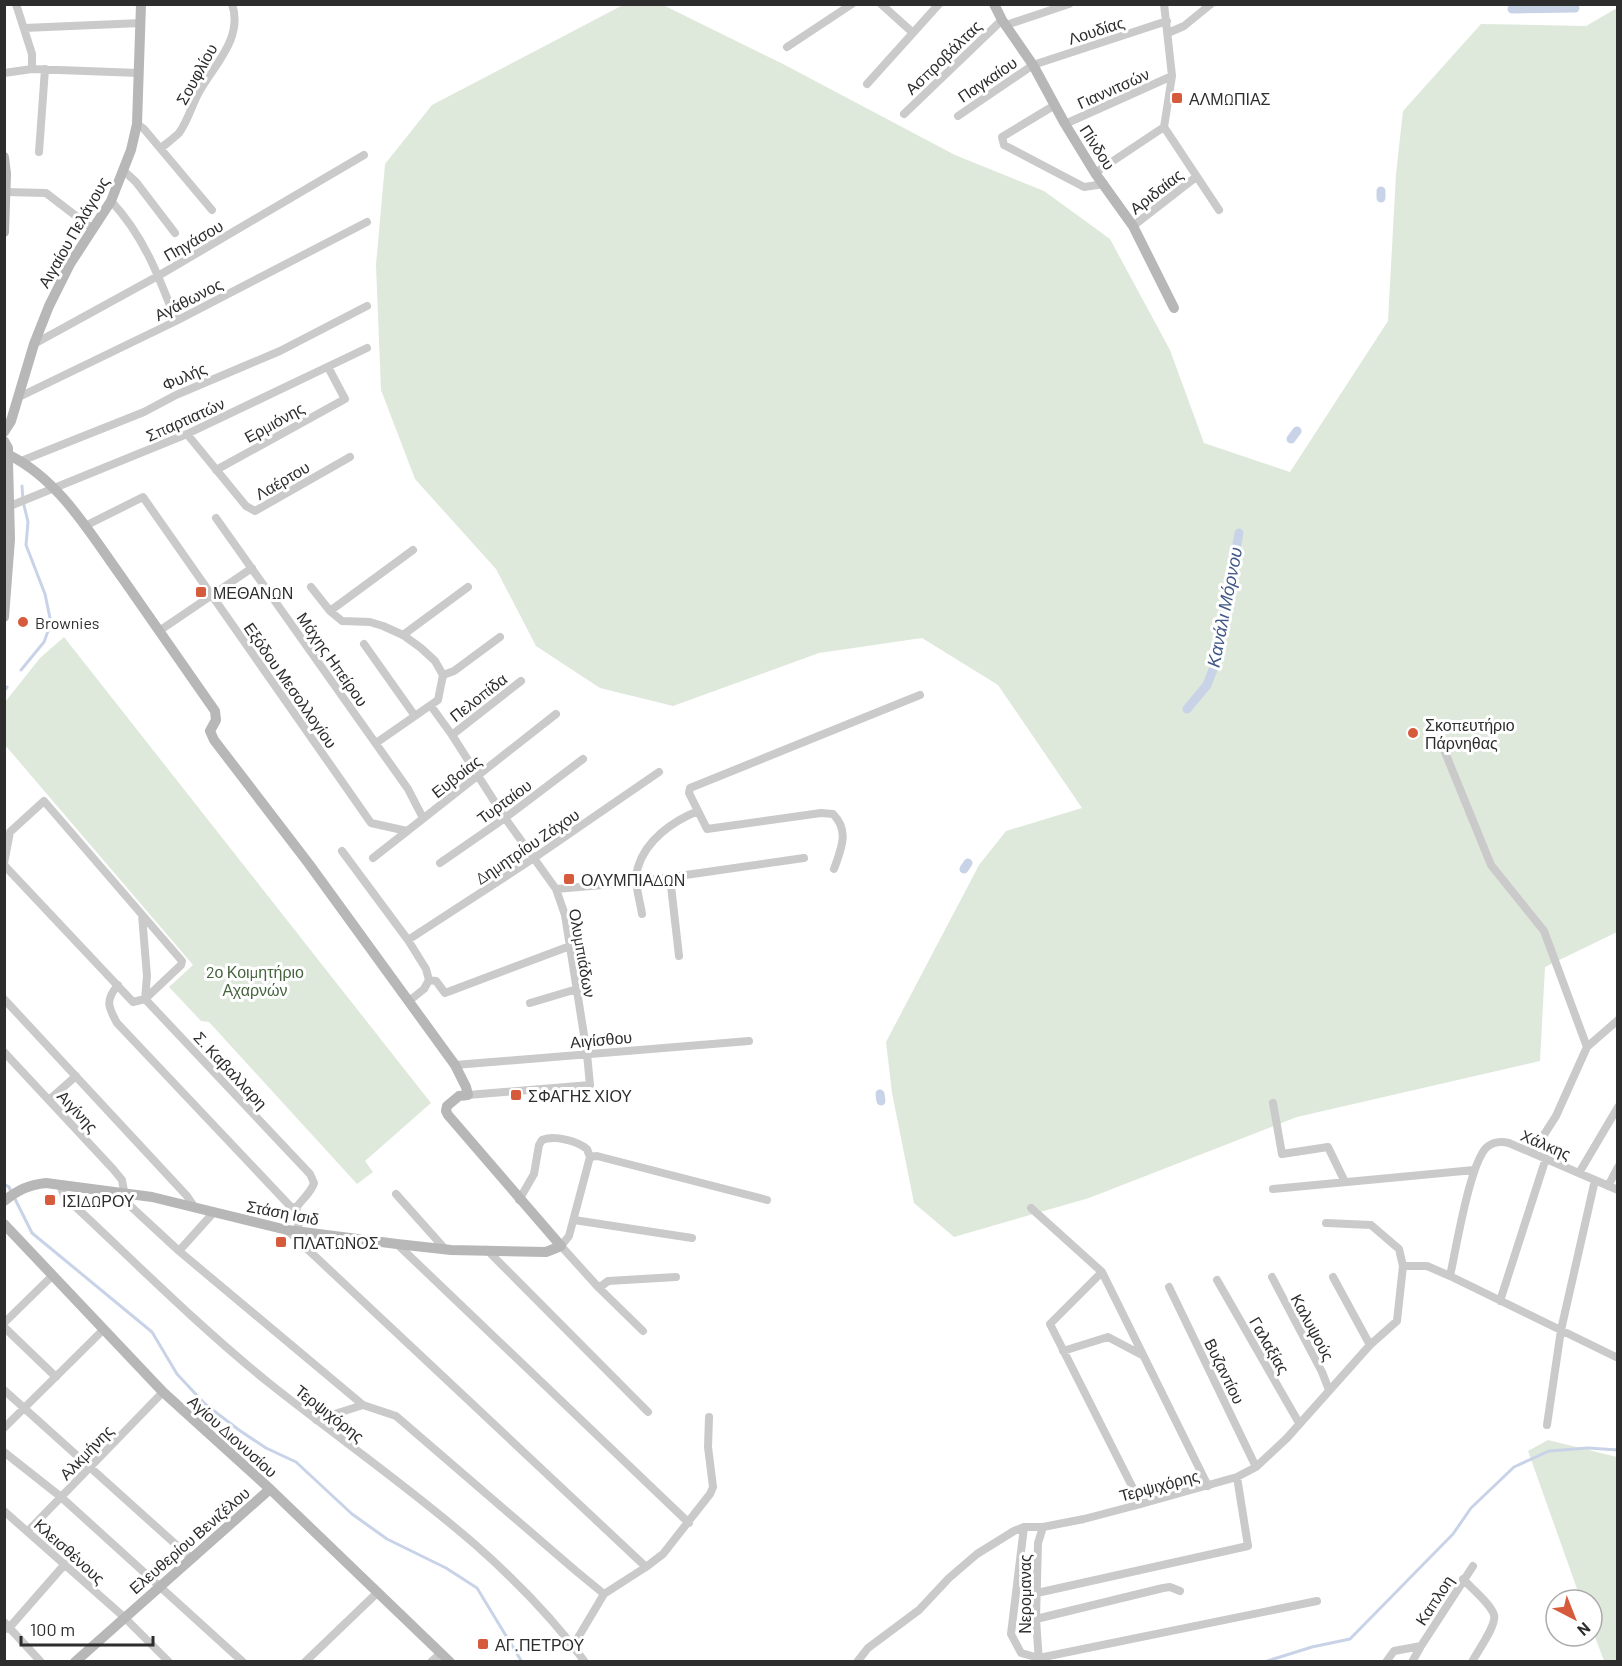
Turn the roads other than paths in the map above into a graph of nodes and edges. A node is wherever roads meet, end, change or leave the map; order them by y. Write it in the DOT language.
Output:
graph roads {
  1 [pos="16,4"];
  2 [pos="141,4"];
  3 [pos="232,4"];
  4 [pos="852,4"];
  5 [pos="881,4"];
  6 [pos="939,4"];
  7 [pos="994,4"];
  8 [pos="1069,4"];
  9 [pos="1164,4"];
  10 [pos="1211,4"];
  11 [pos="1167,21"];
  12 [pos="1004,22"];
  13 [pos="141,23"];
  14 [pos="24,28"];
  15 [pos="912,32"];
  16 [pos="1168,33"];
  17 [pos="787,47"];
  18 [pos="1033,65"];
  19 [pos="32,69"];
  20 [pos="45,69"];
  21 [pos="4,73"];
  22 [pos="139,73"];
  23 [pos="1172,76"];
  24 [pos="867,84"];
  25 [pos="1055,105"];
  26 [pos="904,114"];
  27 [pos="958,116"];
  28 [pos="137,124"];
  29 [pos="1065,124"];
  30 [pos="1164,127"];
  31 [pos="161,148"];
  32 [pos="39,152"];
  33 [pos="364,155"];
  34 [pos="4,157"];
  35 [pos="124,171"];
  36 [pos="1095,173"];
  37 [pos="1196,177"];
  38 [pos="1104,184"];
  39 [pos="6,192"];
  40 [pos="111,201"];
  41 [pos="212,210"];
  42 [pos="1219,210"];
  43 [pos="367,222"];
  44 [pos="1133,226"];
  45 [pos="93,229"];
  46 [pos="4,232"];
  47 [pos="175,233"];
  48 [pos="158,276"];
  49 [pos="367,306"];
  50 [pos="1174,308"];
  51 [pos="176,321"];
  52 [pos="34,344"];
  53 [pos="367,348"];
  54 [pos="328,366"];
  55 [pos="19,397"];
  56 [pos="4,432"];
  57 [pos="187,434"];
  58 [pos="4,441"];
  59 [pos="350,457"];
  60 [pos="7,461"];
  61 [pos="21,461"];
  62 [pos="216,470"];
  63 [pos="55,488"];
  64 [pos="10,506"];
  65 [pos="216,518"];
  66 [pos="85,526"];
  67 [pos="7,548"];
  68 [pos="413,550"];
  69 [pos="252,568"];
  70 [pos="311,587"];
  71 [pos="468,587"];
  72 [pos="6,595"];
  73 [pos="211,596"];
  74 [pos="330,611"];
  75 [pos="4,617"];
  76 [pos="159,631"];
  77 [pos="403,635"];
  78 [pos="500,637"];
  79 [pos="364,644"];
  80 [pos="442,675"];
  81 [pos="521,681"];
  82 [pos="920,695"];
  83 [pos="431,706"];
  84 [pos="556,714"];
  85 [pos="415,716"];
  86 [pos="452,735"];
  87 [pos="1440,740"];
  88 [pos="376,743"];
  89 [pos="583,759"];
  90 [pos="659,772"];
  91 [pos="478,776"];
  92 [pos="698,811"];
  93 [pos="423,818"];
  94 [pos="505,818"];
  95 [pos="407,831"];
  96 [pos="342,851"];
  97 [pos="373,858"];
  98 [pos="534,858"];
  99 [pos="804,858"];
  100 [pos="440,863"];
  101 [pos="4,864"];
  102 [pos="834,869"];
  103 [pos="670,877"];
  104 [pos="637,882"];
  105 [pos="556,889"];
  106 [pos="142,914"];
  107 [pos="642,914"];
  108 [pos="408,940"];
  109 [pos="570,946"];
  110 [pos="679,956"];
  111 [pos="429,980"];
  112 [pos="118,985"];
  113 [pos="577,989"];
  114 [pos="4,999"];
  115 [pos="145,999"];
  116 [pos="409,1002"];
  117 [pos="530,1003"];
  118 [pos="1617,1020"];
  119 [pos="749,1041"];
  120 [pos="1587,1047"];
  121 [pos="4,1052"];
  122 [pos="587,1054"];
  123 [pos="454,1065"];
  124 [pos="76,1076"];
  125 [pos="468,1095"];
  126 [pos="49,1100"];
  127 [pos="1273,1103"];
  128 [pos="1617,1107"];
  129 [pos="1533,1152"];
  130 [pos="590,1157"];
  131 [pos="1546,1158"];
  132 [pos="1617,1167"];
  133 [pos="1474,1170"];
  134 [pos="1580,1173"];
  135 [pos="1595,1180"];
  136 [pos="1345,1182"];
  137 [pos="60,1185"];
  138 [pos="1608,1186"];
  139 [pos="1273,1190"];
  140 [pos="1617,1191"];
  141 [pos="123,1192"];
  142 [pos="396,1194"];
  143 [pos="5,1200"];
  144 [pos="519,1200"];
  145 [pos="767,1200"];
  146 [pos="195,1208"];
  147 [pos="296,1208"];
  148 [pos="1030,1208"];
  149 [pos="214,1212"];
  150 [pos="574,1220"];
  151 [pos="1326,1223"];
  152 [pos="4,1224"];
  153 [pos="291,1231"];
  154 [pos="692,1238"];
  155 [pos="397,1244"];
  156 [pos="561,1246"];
  157 [pos="445,1249"];
  158 [pos="487,1250"];
  159 [pos="179,1251"];
  160 [pos="1403,1266"];
  161 [pos="1102,1272"];
  162 [pos="52,1276"];
  163 [pos="1333,1276"];
  164 [pos="1450,1276"];
  165 [pos="676,1277"];
  166 [pos="1272,1277"];
  167 [pos="1217,1280"];
  168 [pos="1169,1287"];
  169 [pos="599,1288"];
  170 [pos="1500,1301"];
  171 [pos="4,1325"];
  172 [pos="103,1330"];
  173 [pos="644,1330"];
  174 [pos="1561,1330"];
  175 [pos="1370,1345"];
  176 [pos="1063,1351"];
  177 [pos="1143,1356"];
  178 [pos="1617,1358"];
  179 [pos="56,1377"];
  180 [pos="4,1390"];
  181 [pos="1329,1390"];
  182 [pos="163,1392"];
  183 [pos="363,1406"];
  184 [pos="25,1408"];
  185 [pos="648,1412"];
  186 [pos="709,1417"];
  187 [pos="316,1420"];
  188 [pos="1299,1423"];
  189 [pos="1547,1425"];
  190 [pos="4,1428"];
  191 [pos="4,1452"];
  192 [pos="91,1466"];
  193 [pos="1256,1467"];
  194 [pos="1237,1477"];
  195 [pos="1208,1486"];
  196 [pos="270,1490"];
  197 [pos="61,1497"];
  198 [pos="1141,1504"];
  199 [pos="4,1511"];
  200 [pos="688,1523"];
  201 [pos="1024,1527"];
  202 [pos="1042,1527"];
  203 [pos="28,1531"];
  204 [pos="192,1559"];
  205 [pos="65,1564"];
  206 [pos="1473,1566"];
  207 [pos="646,1567"];
  208 [pos="1463,1580"];
  209 [pos="160,1586"];
  210 [pos="1180,1591"];
  211 [pos="378,1592"];
  212 [pos="1037,1593"];
  213 [pos="604,1594"];
  214 [pos="1317,1601"];
  215 [pos="124,1617"];
  216 [pos="1036,1619"];
  217 [pos="6,1626"];
  218 [pos="573,1646"];
  219 [pos="1421,1646"];
  220 [pos="441,1653"];
  221 [pos="1039,1660"];
  222 [pos="41,1662"];
  223 [pos="75,1662"];
  224 [pos="169,1662"];
  225 [pos="243,1662"];
  226 [pos="305,1662"];
  227 [pos="431,1662"];
  228 [pos="450,1662"];
  229 [pos="585,1662"];
  230 [pos="857,1662"];
  231 [pos="1386,1662"];
  232 [pos="1412,1662"];
  233 [pos="1472,1662"];
  1 -- 14 [label="street"];
  2 -- 13 [label="street, Αιγαίου Πελάγους"];
  3 -- 31 [label="street, Σουφλίου"];
  4 -- 17 [label="street"];
  5 -- 15 [label="street"];
  6 -- 15 [label="street"];
  7 -- 12 [label="street, Πίνδου"];
  8 -- 12 [label="street"];
  9 -- 11 [label="street"];
  10 -- 16 [label="street"];
  11 -- 16 [label="street"];
  11 -- 18 [label="street, Λουδίας"];
  12 -- 18 [label="street, Πίνδου"];
  12 -- 26 [label="street, Ασπροβάλτας"];
  13 -- 14 [label="street"];
  13 -- 22 [label="street, Αιγαίου Πελάγους"];
  14 -- 19 [label="street"];
  15 -- 24 [label="street"];
  16 -- 23 [label="street"];
  18 -- 25 [label="street, Πίνδου"];
  18 -- 27 [label="street, Παγκαίου"];
  19 -- 20 [label="street"];
  19 -- 21 [label="street"];
  20 -- 22 [label="street"];
  20 -- 32 [label="street"];
  22 -- 28 [label="street, Αιγαίου Πελάγους"];
  23 -- 29 [label="street, Γιαννιτσών"];
  23 -- 30 [label="street"];
  25 -- 29 [label="street, Πίνδου"];
  25 -- 38 [label="street"];
  28 -- 31 [label="street"];
  28 -- 35 [label="street, Αιγαίου Πελάγους"];
  29 -- 36 [label="street, Πίνδου"];
  30 -- 36 [label="street"];
  30 -- 37 [label="street"];
  31 -- 41 [label="street"];
  33 -- 48 [label="street, Πηγάσου"];
  34 -- 39 [label="street"];
  35 -- 40 [label="street, Αιγαίου Πελάγους"];
  35 -- 47 [label="street"];
  36 -- 38 [label="street, Πίνδου"];
  37 -- 42 [label="street"];
  37 -- 44 [label="street, Αριδαίας"];
  38 -- 44 [label="street, Πίνδου"];
  39 -- 45 [label="street"];
  39 -- 46 [label="street"];
  40 -- 45 [label="street, Αιγαίου Πελάγους"];
  40 -- 48 [label="street"];
  43 -- 51 [label="street, Αγάθωνος"];
  44 -- 50 [label="street, Πίνδου"];
  45 -- 52 [label="street, Αιγαίου Πελάγους"];
  48 -- 51 [label="street"];
  48 -- 52 [label="street, Πηγάσου"];
  49 -- 61 [label="street, Φυλής"];
  51 -- 55 [label="street, Αγάθωνος"];
  52 -- 55 [label="street, Αιγαίου Πελάγους"];
  53 -- 54 [label="street, Σπαρτιατών"];
  54 -- 57 [label="street, Σπαρτιατών"];
  54 -- 62 [label="street, Ερμιόνης"];
  55 -- 56 [label="street, Αιγαίου Πελάγους"];
  57 -- 62 [label="street, Λαέρτου"];
  57 -- 63 [label="street, Σπαρτιατών"];
  58 -- 60 [label="street"];
  59 -- 62 [label="street, Λαέρτου"];
  60 -- 61 [label="street"];
  60 -- 64 [label="street"];
  61 -- 63 [label="street"];
  63 -- 64 [label="street, Σπαρτιατών"];
  63 -- 66 [label="street"];
  64 -- 67 [label="street"];
  65 -- 69 [label="street, Μάχης Ηπείρου"];
  66 -- 73 [label="street, Εξόδου Μεσολλογίου"];
  66 -- 76 [label="street"];
  67 -- 72 [label="street"];
  68 -- 74 [label="street"];
  69 -- 73 [label="street"];
  69 -- 88 [label="street, Μάχης Ηπείρου"];
  70 -- 74 [label="street"];
  71 -- 77 [label="street"];
  72 -- 75 [label="street"];
  73 -- 76 [label="street"];
  73 -- 95 [label="street, Εξόδου Μεσολλογίου"];
  74 -- 77 [label="street"];
  76 -- 116 [label="street"];
  77 -- 80 [label="street"];
  78 -- 80 [label="street"];
  79 -- 85 [label="street"];
  80 -- 83 [label="street"];
  81 -- 86 [label="street, Πελοπίδα"];
  82 -- 92 [label="street"];
  83 -- 85 [label="street"];
  83 -- 86 [label="street, Ολυμπιάδων"];
  84 -- 91 [label="street, Ευβοίας"];
  85 -- 88 [label="street"];
  86 -- 91 [label="street, Ολυμπιάδων"];
  87 -- 120 [label="street"];
  88 -- 93 [label="street, Μάχης Ηπείρου"];
  89 -- 94 [label="street, Τυρταίου"];
  90 -- 98 [label="street, Δημητρίου Ζάχου"];
  91 -- 93 [label="street, Ευβοίας"];
  91 -- 94 [label="street, Ολυμπιάδων"];
  92 -- 102 [label="street"];
  92 -- 104 [label="street"];
  93 -- 95 [label="street, Ευβοίας"];
  94 -- 98 [label="street, Ολυμπιάδων"];
  94 -- 100 [label="street, Τυρταίου"];
  95 -- 97 [label="street, Ευβοίας"];
  96 -- 108 [label="street"];
  98 -- 105 [label="street, Ολυμπιάδων"];
  98 -- 108 [label="street, Δημητρίου Ζάχου"];
  99 -- 103 [label="street"];
  101 -- 106 [label="street"];
  101 -- 112 [label="street"];
  103 -- 104 [label="street"];
  103 -- 110 [label="street"];
  104 -- 105 [label="street"];
  104 -- 107 [label="street"];
  105 -- 109 [label="street, Ολυμπιάδων"];
  106 -- 115 [label="street"];
  106 -- 115 [label="street"];
  108 -- 111 [label="street"];
  109 -- 111 [label="street"];
  109 -- 113 [label="street, Ολυμπιάδων"];
  111 -- 116 [label="street"];
  112 -- 115 [label="street"];
  112 -- 147 [label="street"];
  113 -- 117 [label="street"];
  113 -- 122 [label="street, Ολυμπιάδων"];
  114 -- 124 [label="street"];
  115 -- 147 [label="street, Σ. Καβαλλαρη"];
  116 -- 123 [label="street"];
  118 -- 120 [label="street"];
  119 -- 122 [label="street, Αιγίσθου"];
  120 -- 129 [label="street"];
  121 -- 126 [label="street, Αιγίνης"];
  122 -- 123 [label="street, Αιγίσθου"];
  122 -- 125 [label="street, Ολυμπιάδων"];
  123 -- 125 [label="street"];
  124 -- 126 [label="street"];
  124 -- 146 [label="street"];
  125 -- 144 [label="street"];
  126 -- 141 [label="street, Αιγίνης"];
  127 -- 136 [label="street"];
  128 -- 134 [label="street"];
  129 -- 131 [label="street, Χάλκης"];
  129 -- 133 [label="street, Χάλκης"];
  130 -- 144 [label="street"];
  130 -- 145 [label="street"];
  130 -- 150 [label="street"];
  131 -- 134 [label="street, Χάλκης"];
  131 -- 170 [label="street"];
  132 -- 138 [label="street"];
  133 -- 136 [label="street"];
  133 -- 164 [label="street, Χάλκης"];
  134 -- 135 [label="street, Χάλκης"];
  135 -- 138 [label="street, Χάλκης"];
  135 -- 174 [label="street"];
  136 -- 139 [label="street"];
  137 -- 141 [label="street, Στάση Ισιδ"];
  137 -- 143 [label="street, Στάση Ισιδ"];
  137 -- 187 [label="street, Τερψιχόρης"];
  138 -- 140 [label="street, Χάλκης"];
  141 -- 146 [label="street, Στάση Ισιδ"];
  141 -- 159 [label="street, Αιγίνης"];
  142 -- 157 [label="street"];
  144 -- 156 [label="street"];
  146 -- 149 [label="street, Στάση Ισιδ"];
  147 -- 153 [label="street"];
  148 -- 161 [label="street"];
  149 -- 153 [label="street, Στάση Ισιδ"];
  149 -- 159 [label="street"];
  150 -- 154 [label="street"];
  150 -- 156 [label="street"];
  151 -- 160 [label="street"];
  152 -- 162 [label="street, Αγίου Διονυσίου"];
  153 -- 155 [label="street, Στάση Ισιδ"];
  153 -- 207 [label="street"];
  155 -- 157 [label="street, Στάση Ισιδ"];
  155 -- 200 [label="street"];
  156 -- 158 [label="street, Στάση Ισιδ"];
  156 -- 169 [label="street"];
  157 -- 158 [label="street, Στάση Ισιδ"];
  158 -- 185 [label="street"];
  159 -- 183 [label="street, Αιγίνης"];
  160 -- 164 [label="street"];
  160 -- 175 [label="street, Τερψιχόρης"];
  161 -- 176 [label="street"];
  161 -- 177 [label="street"];
  162 -- 171 [label="street"];
  162 -- 172 [label="street, Αγίου Διονυσίου"];
  163 -- 175 [label="street"];
  164 -- 170 [label="street"];
  165 -- 169 [label="street"];
  166 -- 181 [label="street, Καλυψούς"];
  167 -- 188 [label="street, Γαλαξίας"];
  168 -- 193 [label="street, Βυζαντίου"];
  169 -- 173 [label="street"];
  170 -- 174 [label="street"];
  171 -- 179 [label="street"];
  172 -- 179 [label="street"];
  172 -- 182 [label="street, Αγίου Διονυσίου"];
  174 -- 178 [label="street"];
  174 -- 189 [label="street"];
  175 -- 181 [label="street, Τερψιχόρης"];
  176 -- 177 [label="street"];
  176 -- 198 [label="street"];
  177 -- 195 [label="street"];
  179 -- 184 [label="street"];
  180 -- 184 [label="street"];
  181 -- 188 [label="street, Τερψιχόρης"];
  182 -- 192 [label="street, Αλκμήνης"];
  182 -- 196 [label="street, Αγίου Διονυσίου"];
  183 -- 187 [label="street"];
  183 -- 213 [label="street"];
  184 -- 190 [label="street"];
  184 -- 192 [label="street"];
  186 -- 200 [label="street"];
  187 -- 218 [label="street, Τερψιχόρης"];
  188 -- 193 [label="street, Τερψιχόρης"];
  191 -- 197 [label="street"];
  192 -- 197 [label="street, Αλκμήνης"];
  192 -- 204 [label="street"];
  193 -- 194 [label="street, Τερψιχόρης"];
  194 -- 195 [label="street, Τερψιχόρης"];
  194 -- 212 [label="street"];
  195 -- 198 [label="street, Τερψιχόρης"];
  196 -- 204 [label="street, Ελευθερίου Βενιζέλου"];
  196 -- 211 [label="street, Αγίου Διονυσίου"];
  197 -- 203 [label="street, Αλκμήνης"];
  197 -- 209 [label="street"];
  198 -- 202 [label="street, Τερψιχόρης"];
  199 -- 203 [label="street, Κλεισθένους"];
  200 -- 207 [label="street"];
  201 -- 202 [label="street, Τερψιχόρης"];
  201 -- 221 [label="street"];
  201 -- 230 [label="street, Τερψιχόρης"];
  202 -- 212 [label="street, Νερομανας"];
  203 -- 205 [label="street, Κλεισθένους"];
  204 -- 209 [label="street, Ελευθερίου Βενιζέλου"];
  205 -- 215 [label="street, Κλεισθένους"];
  205 -- 217 [label="street"];
  206 -- 208 [label="street, Καπλοη"];
  207 -- 213 [label="street"];
  208 -- 219 [label="street, Καπλοη"];
  208 -- 233 [label="street"];
  209 -- 215 [label="street, Ελευθερίου Βενιζέλου"];
  209 -- 225 [label="street"];
  210 -- 216 [label="street"];
  211 -- 220 [label="street, Αγίου Διονυσίου"];
  211 -- 226 [label="street"];
  212 -- 216 [label="street, Νερομανας"];
  213 -- 218 [label="street"];
  214 -- 221 [label="street"];
  215 -- 223 [label="street, Ελευθερίου Βενιζέλου"];
  215 -- 224 [label="street, Κλεισθένους"];
  216 -- 221 [label="street, Νερομανας"];
  217 -- 222 [label="street"];
  218 -- 229 [label="street, Τερψιχόρης"];
  219 -- 231 [label="street, Καπλοη"];
  219 -- 232 [label="street"];
  220 -- 227 [label="street"];
  220 -- 228 [label="street, Αγίου Διονυσίου"];
}
